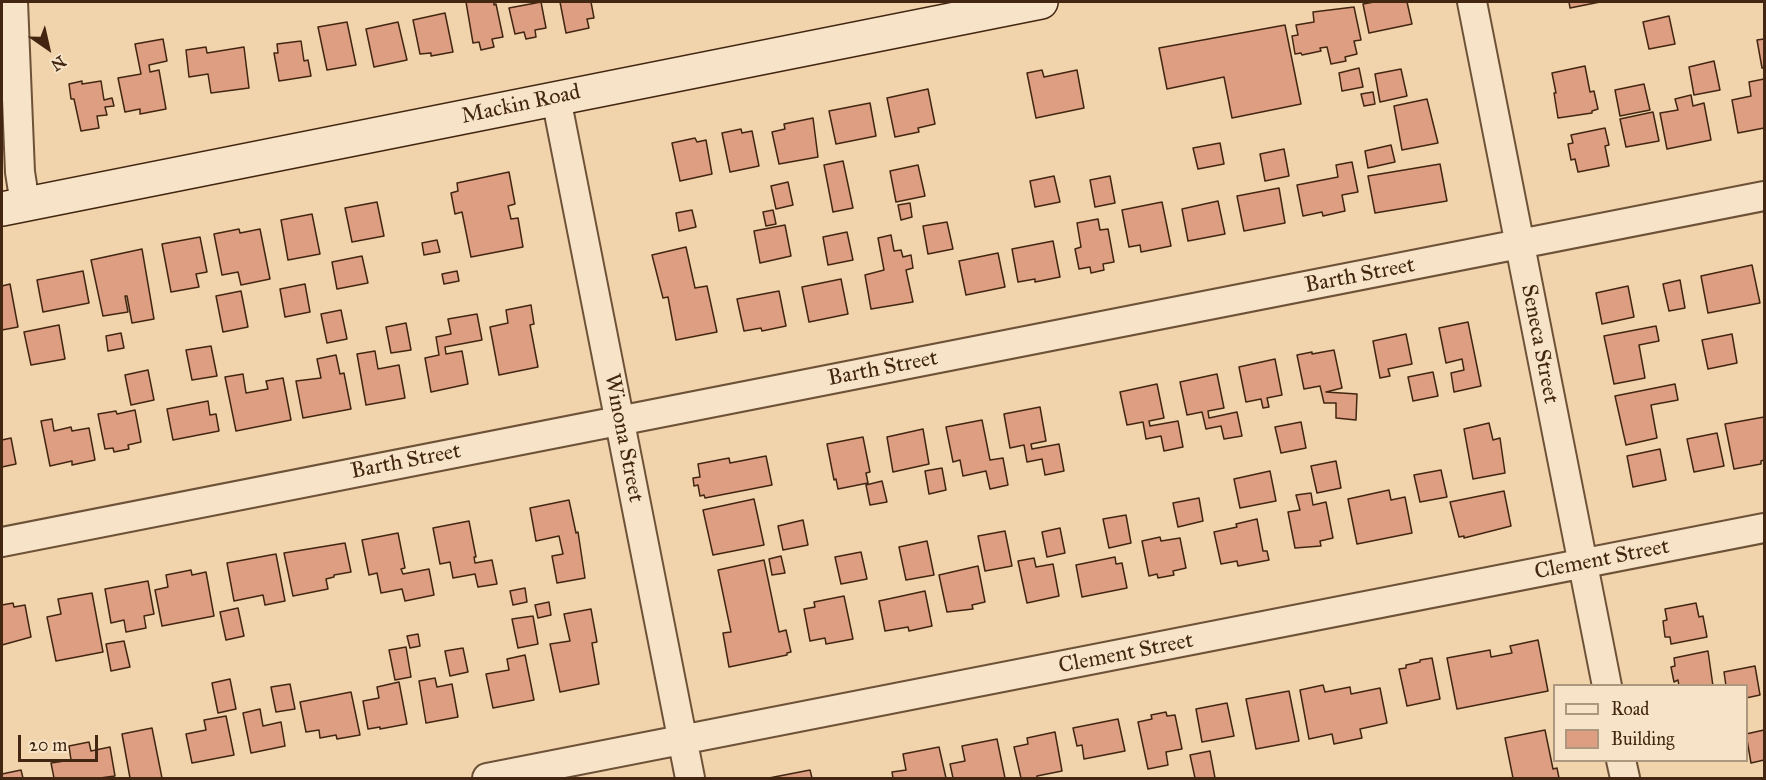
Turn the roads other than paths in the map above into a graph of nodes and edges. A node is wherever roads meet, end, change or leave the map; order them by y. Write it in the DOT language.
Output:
graph roads {
  1 [pos="13,2"];
  2 [pos="1041,2"];
  3 [pos="1472,2"];
  4 [pos="979,8"];
  5 [pos="556,98"];
  6 [pos="1764,196"];
  7 [pos="13,207"];
  8 [pos="1519,244"];
  9 [pos="620,421"];
  10 [pos="1764,528"];
  11 [pos="2,542"];
  12 [pos="1583,564"];
  13 [pos="1607,684"];
  14 [pos="682,741"];
  15 [pos="1621,762"];
  16 [pos="486,778"];
  17 [pos="690,778"];
  18 [pos="1625,778"];
  1 -- 7 [label="street"];
  2 -- 4 [label="street, Mackin Road"];
  3 -- 8 [label="street, Seneca Street"];
  4 -- 5 [label="street, Mackin Road"];
  5 -- 7 [label="street, Mackin Road"];
  5 -- 9 [label="street, Winona Street"];
  6 -- 8 [label="street, Barth Street"];
  8 -- 9 [label="street, Barth Street"];
  8 -- 12 [label="street, Seneca Street"];
  9 -- 11 [label="street, Barth Street"];
  9 -- 14 [label="street, Winona Street"];
  10 -- 12 [label="street, Clement Street"];
  12 -- 13 [label="street, Seneca Street"];
  12 -- 14 [label="street, Clement Street"];
  14 -- 16 [label="street, Clement Street"];
  14 -- 17 [label="street, Winona Street"];
  15 -- 18 [label="street"];
}
